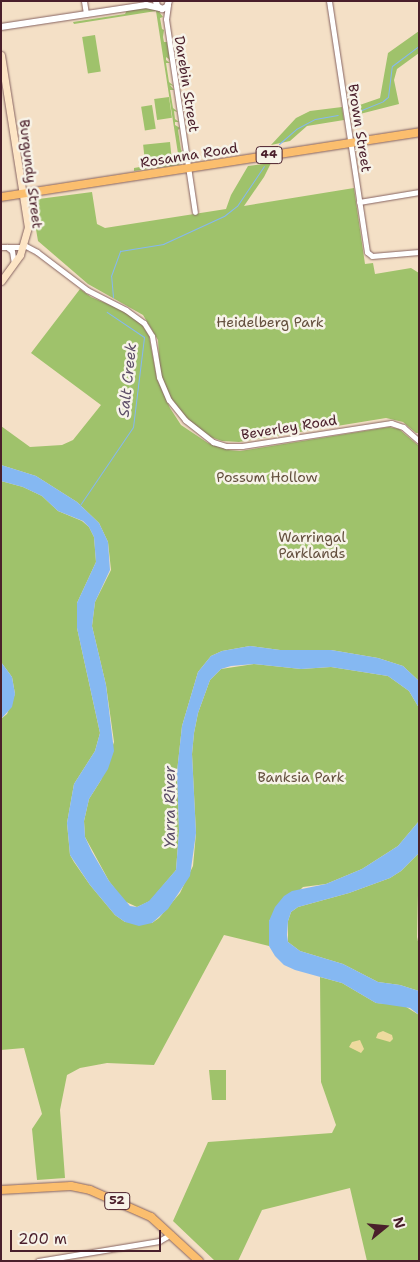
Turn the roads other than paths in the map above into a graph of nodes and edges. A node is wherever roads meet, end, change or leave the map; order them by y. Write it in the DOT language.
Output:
graph roads {
  1 [pos="84,1"];
  2 [pos="329,1"];
  3 [pos="170,3"];
  4 [pos="157,4"];
  5 [pos="86,14"];
  6 [pos="166,19"];
  7 [pos="1,27"];
  8 [pos="1,55"];
  9 [pos="419,132"];
  10 [pos="350,143"];
  11 [pos="188,168"];
  12 [pos="419,192"];
  13 [pos="22,194"];
  14 [pos="1,197"];
  15 [pos="359,202"];
  16 [pos="195,212"];
  17 [pos="24,246"];
  18 [pos="4,247"];
  19 [pos="419,252"];
  20 [pos="14,263"];
  21 [pos="1,281"];
  22 [pos="154,348"];
  23 [pos="419,441"];
  24 [pos="1,1190"];
  25 [pos="171,1234"];
  26 [pos="38,1261"];
  27 [pos="199,1261"];
  1 -- 5 [label="street"];
  2 -- 10 [label="street, Brown Street"];
  3 -- 4 [label="street"];
  3 -- 6 [label="street, Darebin Street"];
  4 -- 5 [label="street"];
  4 -- 6 [label="street, Darebin Street"];
  5 -- 7 [label="street"];
  6 -- 11 [label="street, Darebin Street"];
  8 -- 13 [label="main road, Burgundy Street"];
  9 -- 10 [label="main road, Rosanna Road / 44"];
  10 -- 11 [label="main road, Rosanna Road / 44"];
  10 -- 15 [label="street, Brown Street"];
  11 -- 13 [label="main road, Rosanna Road / 44"];
  11 -- 16 [label="street, Darebin Street"];
  12 -- 15 [label="street"];
  13 -- 14 [label="main road, 44"];
  13 -- 17 [label="main road, Burgundy Street"];
  15 -- 19 [label="street, Brown Street"];
  17 -- 18 [label="street"];
  17 -- 20 [label="main road"];
  17 -- 22 [label="street, Burgundy Street"];
  18 -- 20 [label="street"];
  20 -- 21 [label="main road"];
  22 -- 23 [label="street, Beverley Road"];
  24 -- 25 [label="main road, 52"];
  25 -- 26 [label="street"];
  25 -- 27 [label="main road, 52"];
}
